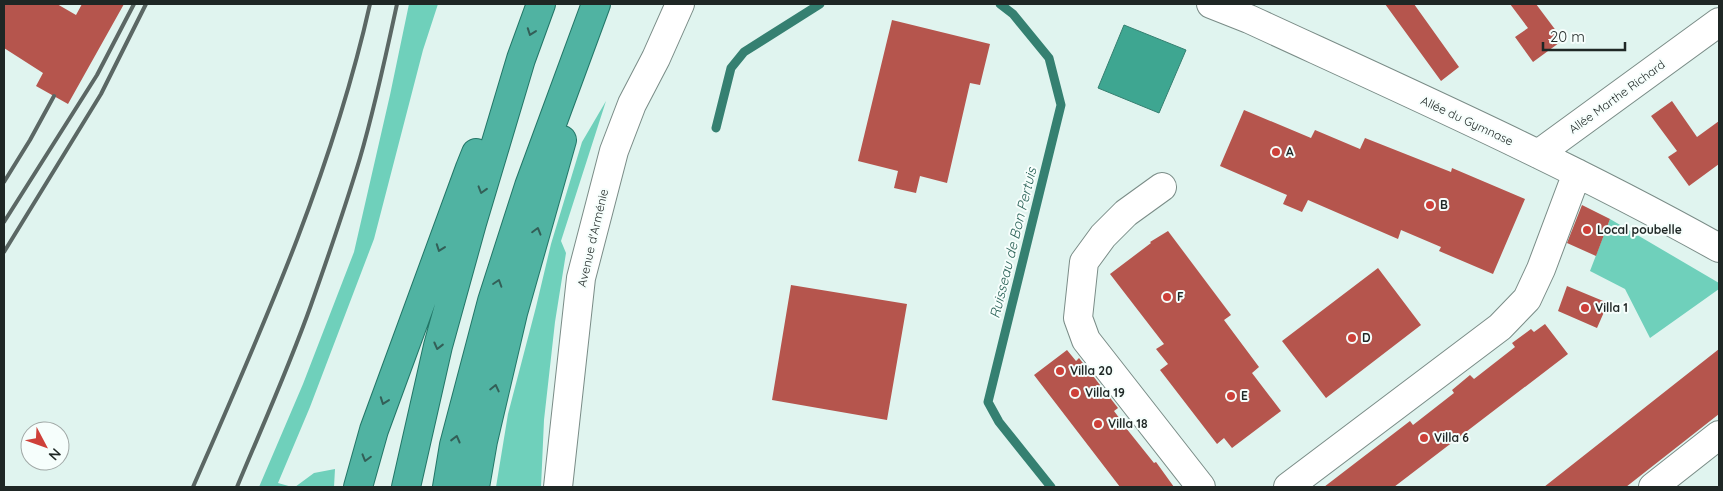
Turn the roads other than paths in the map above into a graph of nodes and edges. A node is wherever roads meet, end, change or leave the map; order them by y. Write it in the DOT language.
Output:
graph roads {
  1 [pos="541,4"];
  2 [pos="596,4"];
  3 [pos="680,4"];
  4 [pos="1210,4"];
  5 [pos="1256,11"];
  6 [pos="1719,22"];
  7 [pos="522,59"];
  8 [pos="1538,154"];
  9 [pos="1577,174"];
  10 [pos="1162,188"];
  11 [pos="1719,248"];
  12 [pos="1719,435"];
  13 [pos="358,487"];
  14 [pos="406,487"];
  15 [pos="447,487"];
  16 [pos="475,487"];
  17 [pos="558,487"];
  18 [pos="1200,487"];
  19 [pos="1288,487"];
  20 [pos="1653,487"];
  1 -- 7 [label="highway, one-way"];
  15 -- 2 [label="highway, one-way"];
  16 -- 2 [label="highway, one-way"];
  3 -- 17 [label="street, Avenue d'Arménie"];
  4 -- 5 [label="street, Allée du Gymnase"];
  5 -- 8 [label="street, Allée du Gymnase"];
  6 -- 8 [label="street, Allée Marthe Richard"];
  7 -- 13 [label="highway, one-way"];
  7 -- 14 [label="highway, one-way"];
  8 -- 9 [label="street, Allée du Gymnase"];
  9 -- 11 [label="street, Allée du Gymnase"];
  9 -- 19 [label="street"];
  10 -- 18 [label="street"];
  12 -- 20 [label="street"];
}
